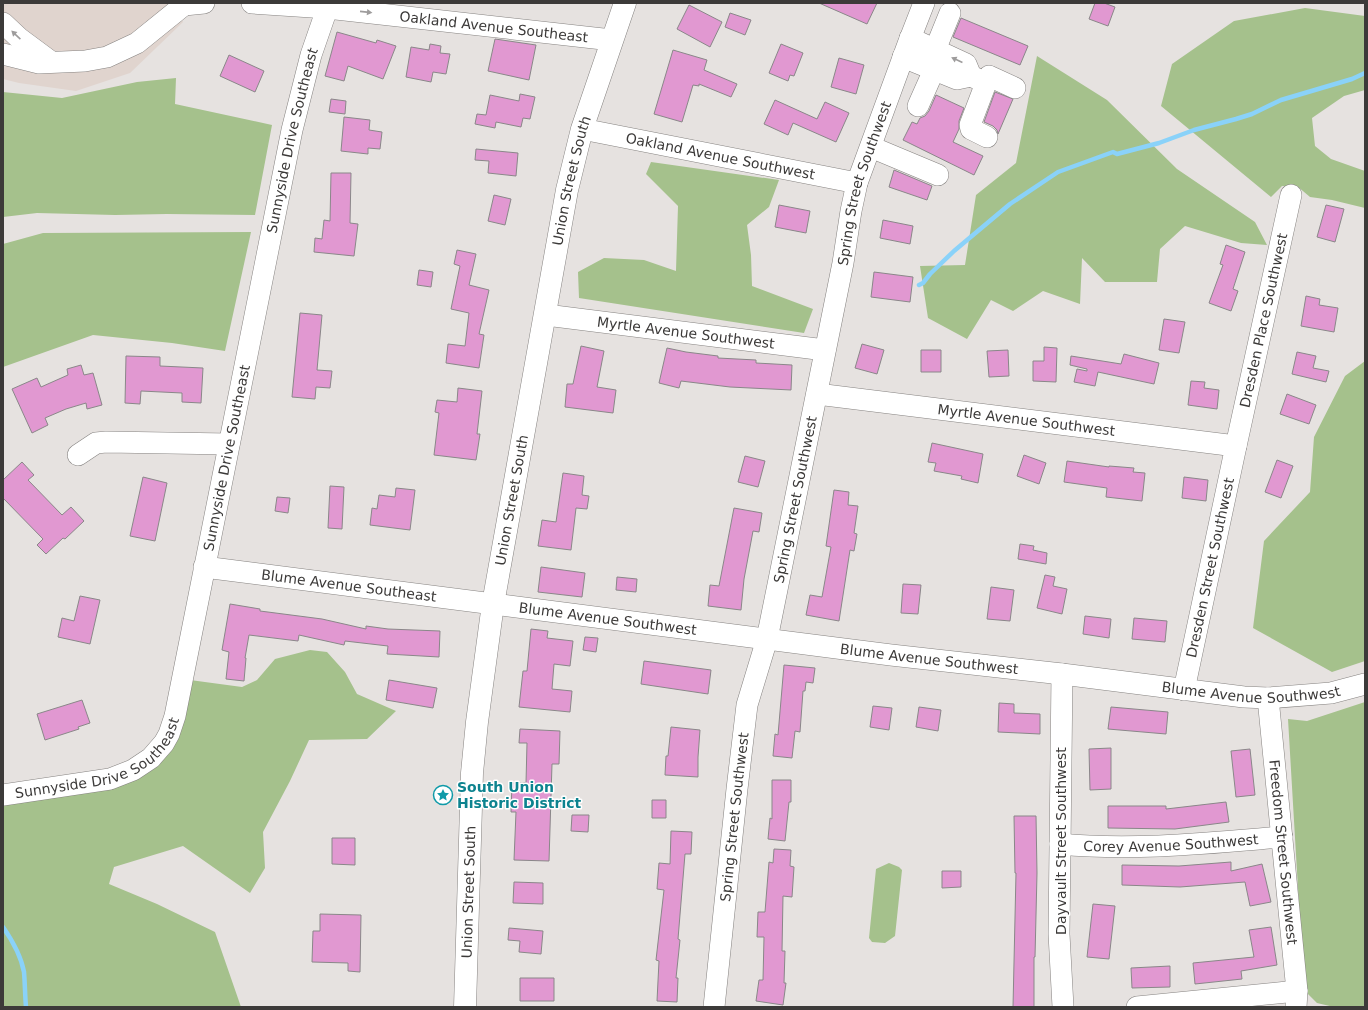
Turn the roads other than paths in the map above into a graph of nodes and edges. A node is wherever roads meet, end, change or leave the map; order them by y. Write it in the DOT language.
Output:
graph roads {
  1 [pos="204,3"];
  2 [pos="252,3"];
  3 [pos="625,3"];
  4 [pos="924,3"];
  5 [pos="183,4"];
  6 [pos="328,5"];
  7 [pos="950,13"];
  8 [pos="3,23"];
  9 [pos="612,40"];
  10 [pos="907,47"];
  11 [pos="3,54"];
  12 [pos="935,60"];
  13 [pos="53,63"];
  14 [pos="978,80"];
  15 [pos="1015,88"];
  16 [pos="918,106"];
  17 [pos="582,129"];
  18 [pos="987,137"];
  19 [pos="871,147"];
  20 [pos="938,175"];
  21 [pos="858,183"];
  22 [pos="1291,195"];
  23 [pos="546,315"];
  24 [pos="826,350"];
  25 [pos="816,394"];
  26 [pos="229,444"];
  27 [pos="1236,446"];
  28 [pos="78,455"];
  29 [pos="204,568"];
  30 [pos="493,604"];
  31 [pos="767,639"];
  32 [pos="1062,674"];
  33 [pos="1365,684"];
  34 [pos="1184,690"];
  35 [pos="1268,698"];
  36 [pos="3,795"];
  37 [pos="1282,837"];
  38 [pos="1060,844"];
  39 [pos="1296,999"];
  40 [pos="464,1007"];
  41 [pos="714,1007"];
  42 [pos="1063,1007"];
  43 [pos="1137,1007"];
  1 -- 5 [label="street"];
  2 -- 6 [label="street, Oakland Avenue Southeast"];
  3 -- 9 [label="main road, Union Street South"];
  4 -- 10 [label="street, Spring Street Southwest"];
  5 -- 13 [label="street"];
  6 -- 9 [label="street, Oakland Avenue Southeast, one-way"];
  6 -- 26 [label="street, Sunnyside Drive Southeast"];
  7 -- 12 [label="street"];
  13 -- 8 [label="street, one-way"];
  9 -- 17 [label="main road, Union Street South"];
  10 -- 12 [label="street"];
  10 -- 19 [label="street, Spring Street Southwest"];
  11 -- 13 [label="street"];
  12 -- 14 [label="street"];
  12 -- 16 [label="street"];
  14 -- 15 [label="street"];
  14 -- 18 [label="street"];
  17 -- 21 [label="street, Oakland Avenue Southwest"];
  17 -- 23 [label="main road, Union Street South"];
  19 -- 20 [label="street"];
  19 -- 21 [label="street, Spring Street Southwest"];
  21 -- 24 [label="street, Spring Street Southwest"];
  22 -- 27 [label="street, Dresden Place Southwest"];
  23 -- 24 [label="street, Myrtle Avenue Southwest"];
  23 -- 30 [label="main road, Union Street South"];
  24 -- 25 [label="street, Spring Street Southwest"];
  25 -- 27 [label="street, Myrtle Avenue Southwest"];
  25 -- 31 [label="street, Spring Street Southwest"];
  26 -- 28 [label="street"];
  26 -- 29 [label="street, Sunnyside Drive Southeast"];
  27 -- 34 [label="street, Dresden Street Southwest"];
  29 -- 30 [label="street, Blume Avenue Southeast"];
  29 -- 36 [label="street, Sunnyside Drive Southeast"];
  30 -- 31 [label="street, Blume Avenue Southwest"];
  30 -- 40 [label="main road, Union Street South"];
  31 -- 32 [label="street, Blume Avenue Southwest"];
  31 -- 41 [label="street, Spring Street Southwest"];
  32 -- 34 [label="street, Blume Avenue Southwest"];
  32 -- 38 [label="street, Dayvault Street Southwest"];
  33 -- 35 [label="street, Blume Avenue Southwest"];
  34 -- 35 [label="street, Blume Avenue Southwest"];
  35 -- 37 [label="street, Freedom Street Southwest"];
  37 -- 38 [label="street, Corey Avenue Southwest"];
  37 -- 39 [label="street, Freedom Street Southwest"];
  38 -- 42 [label="street, Dayvault Street Southwest"];
  39 -- 43 [label="street"];
}
